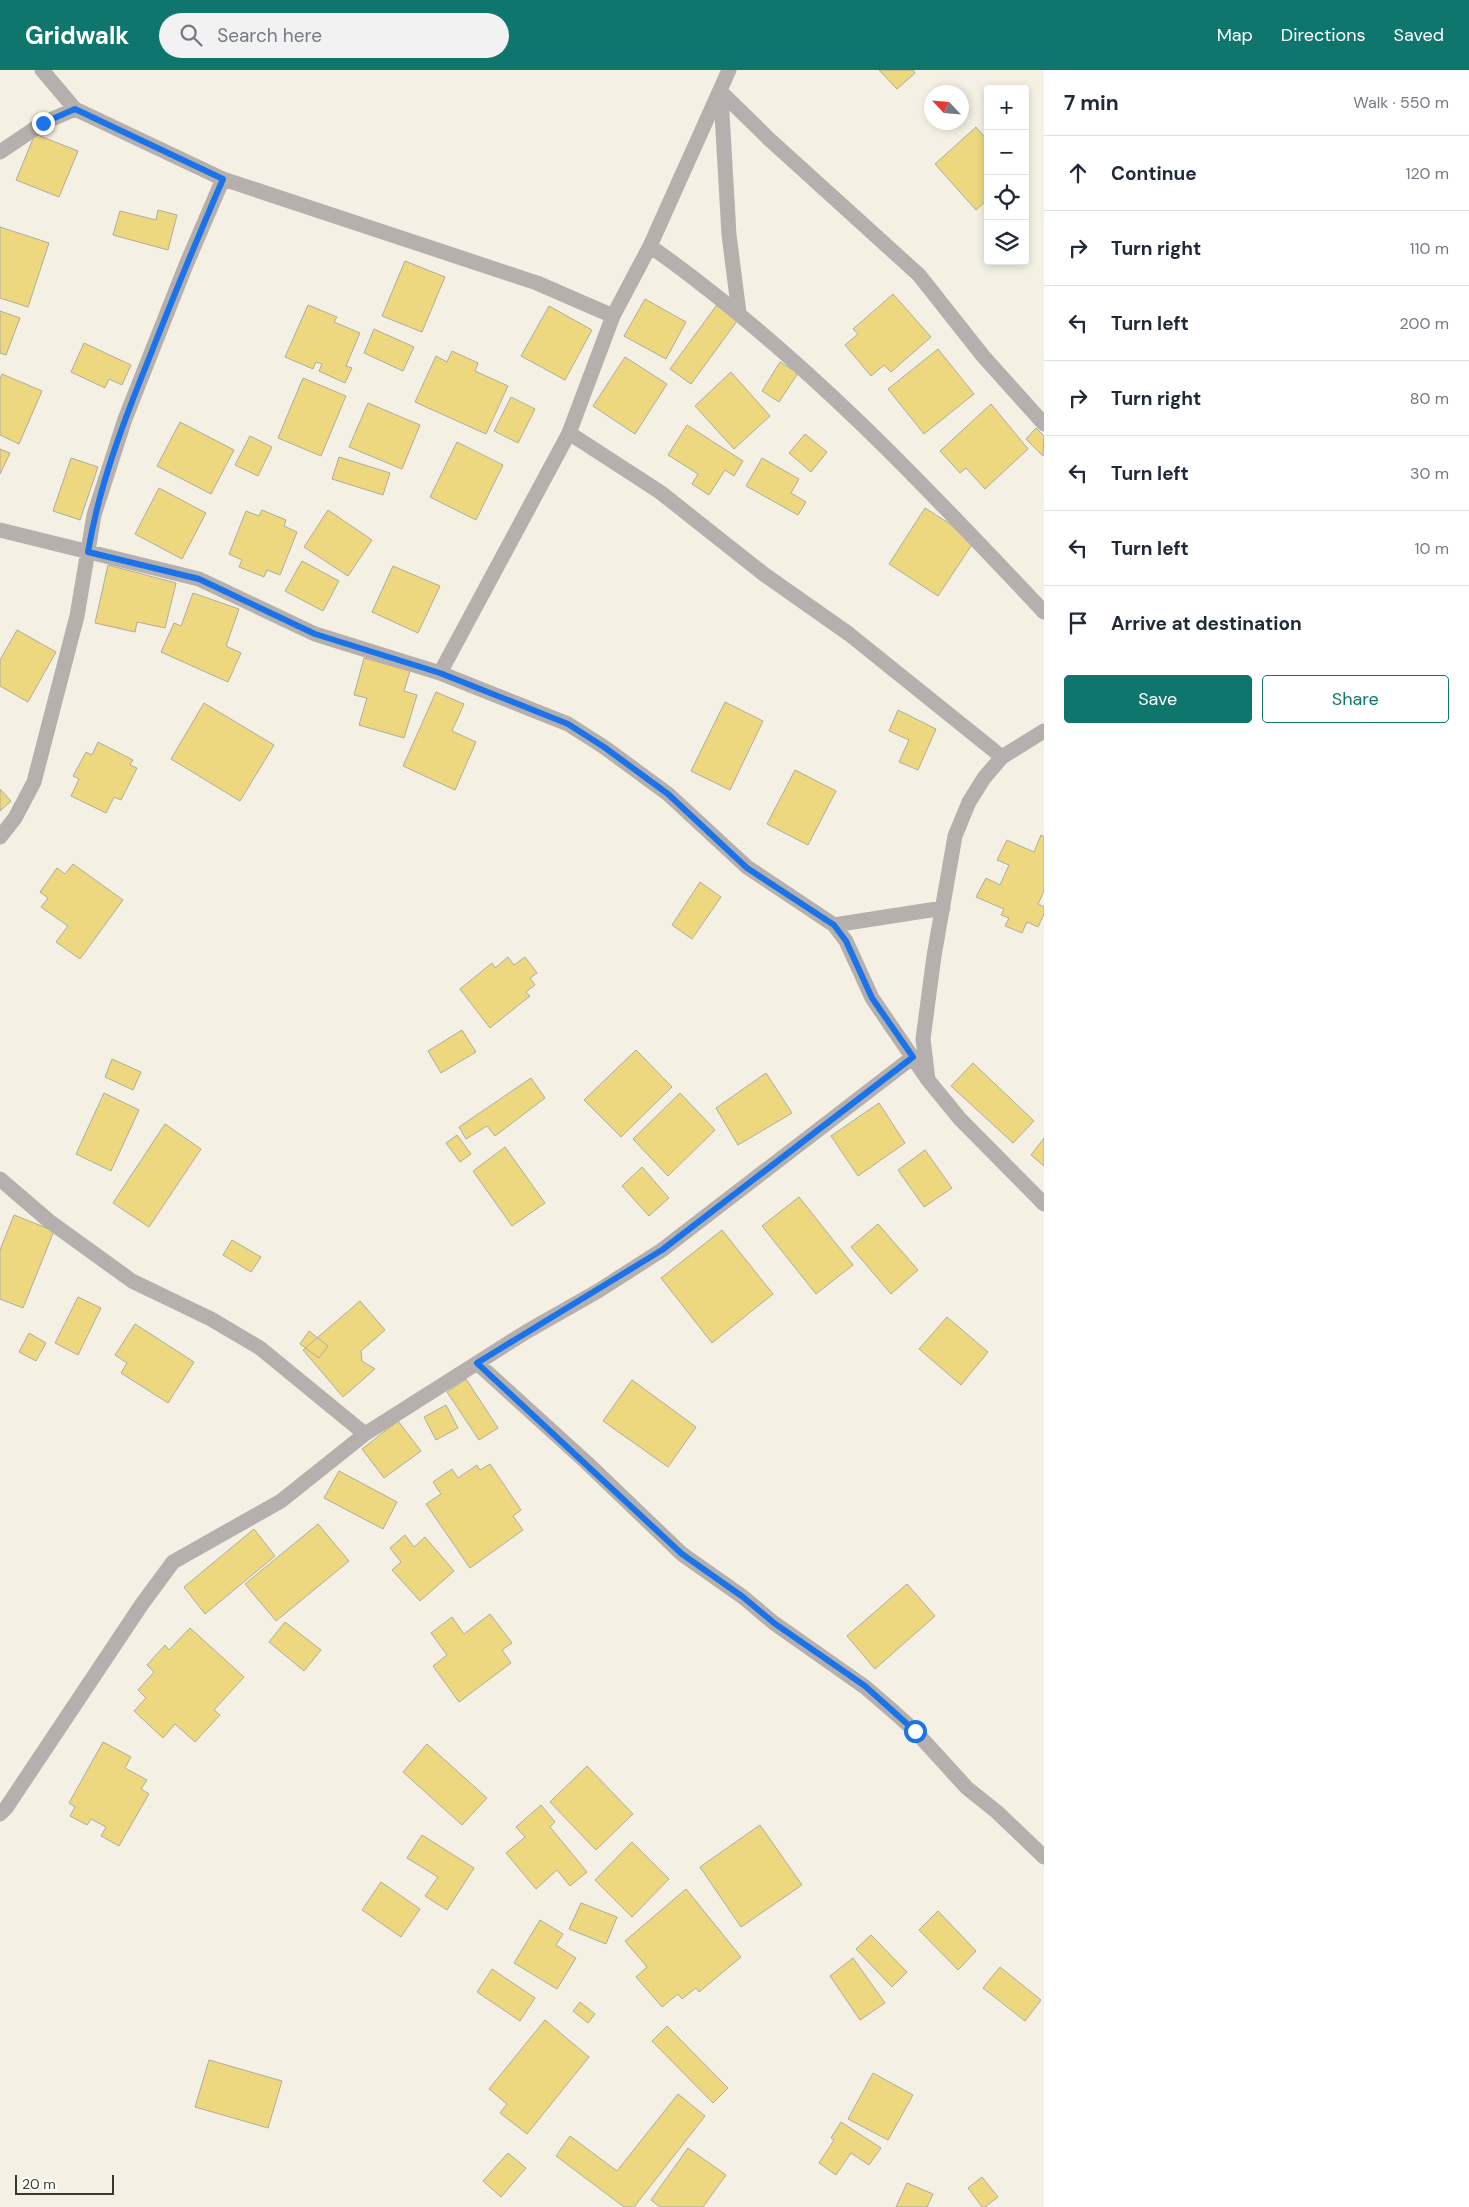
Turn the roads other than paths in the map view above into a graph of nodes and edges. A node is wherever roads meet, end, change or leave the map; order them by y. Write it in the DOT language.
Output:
graph roads {
  1 [pos="42,70"];
  2 [pos="729,70"];
  3 [pos="720,92"];
  4 [pos="75,109"];
  5 [pos="0,152"];
  6 [pos="223,179"];
  7 [pos="650,246"];
  8 [pos="739,313"];
  9 [pos="614,316"];
  10 [pos="1044,424"];
  11 [pos="569,433"];
  12 [pos="0,530"];
  13 [pos="88,552"];
  14 [pos="1044,612"];
  15 [pos="440,673"];
  16 [pos="1044,731"];
  17 [pos="1002,757"];
  18 [pos="0,837"];
  19 [pos="942,908"];
  20 [pos="834,925"];
  21 [pos="913,1057"];
  22 [pos="928,1080"];
  23 [pos="0,1179"];
  24 [pos="1044,1204"];
  25 [pos="477,1363"];
  26 [pos="365,1434"];
  27 [pos="0,1814"];
  28 [pos="1044,1857"];
  1 -- 4 [label="street"];
  2 -- 3 [label="street"];
  3 -- 7 [label="street"];
  3 -- 8 [label="street"];
  3 -- 10 [label="street"];
  4 -- 5 [label="street"];
  4 -- 6 [label="street"];
  6 -- 9 [label="street"];
  6 -- 13 [label="street"];
  7 -- 8 [label="street"];
  7 -- 9 [label="street"];
  8 -- 14 [label="street"];
  9 -- 11 [label="street"];
  11 -- 15 [label="street"];
  11 -- 17 [label="street"];
  12 -- 13 [label="street"];
  13 -- 15 [label="street"];
  13 -- 18 [label="street"];
  15 -- 20 [label="street"];
  16 -- 17 [label="street"];
  17 -- 19 [label="street"];
  19 -- 20 [label="street"];
  19 -- 22 [label="street"];
  20 -- 21 [label="street"];
  21 -- 22 [label="street"];
  21 -- 25 [label="street"];
  22 -- 24 [label="street"];
  23 -- 26 [label="street"];
  25 -- 26 [label="street"];
  25 -- 28 [label="street"];
  26 -- 27 [label="street"];
}
